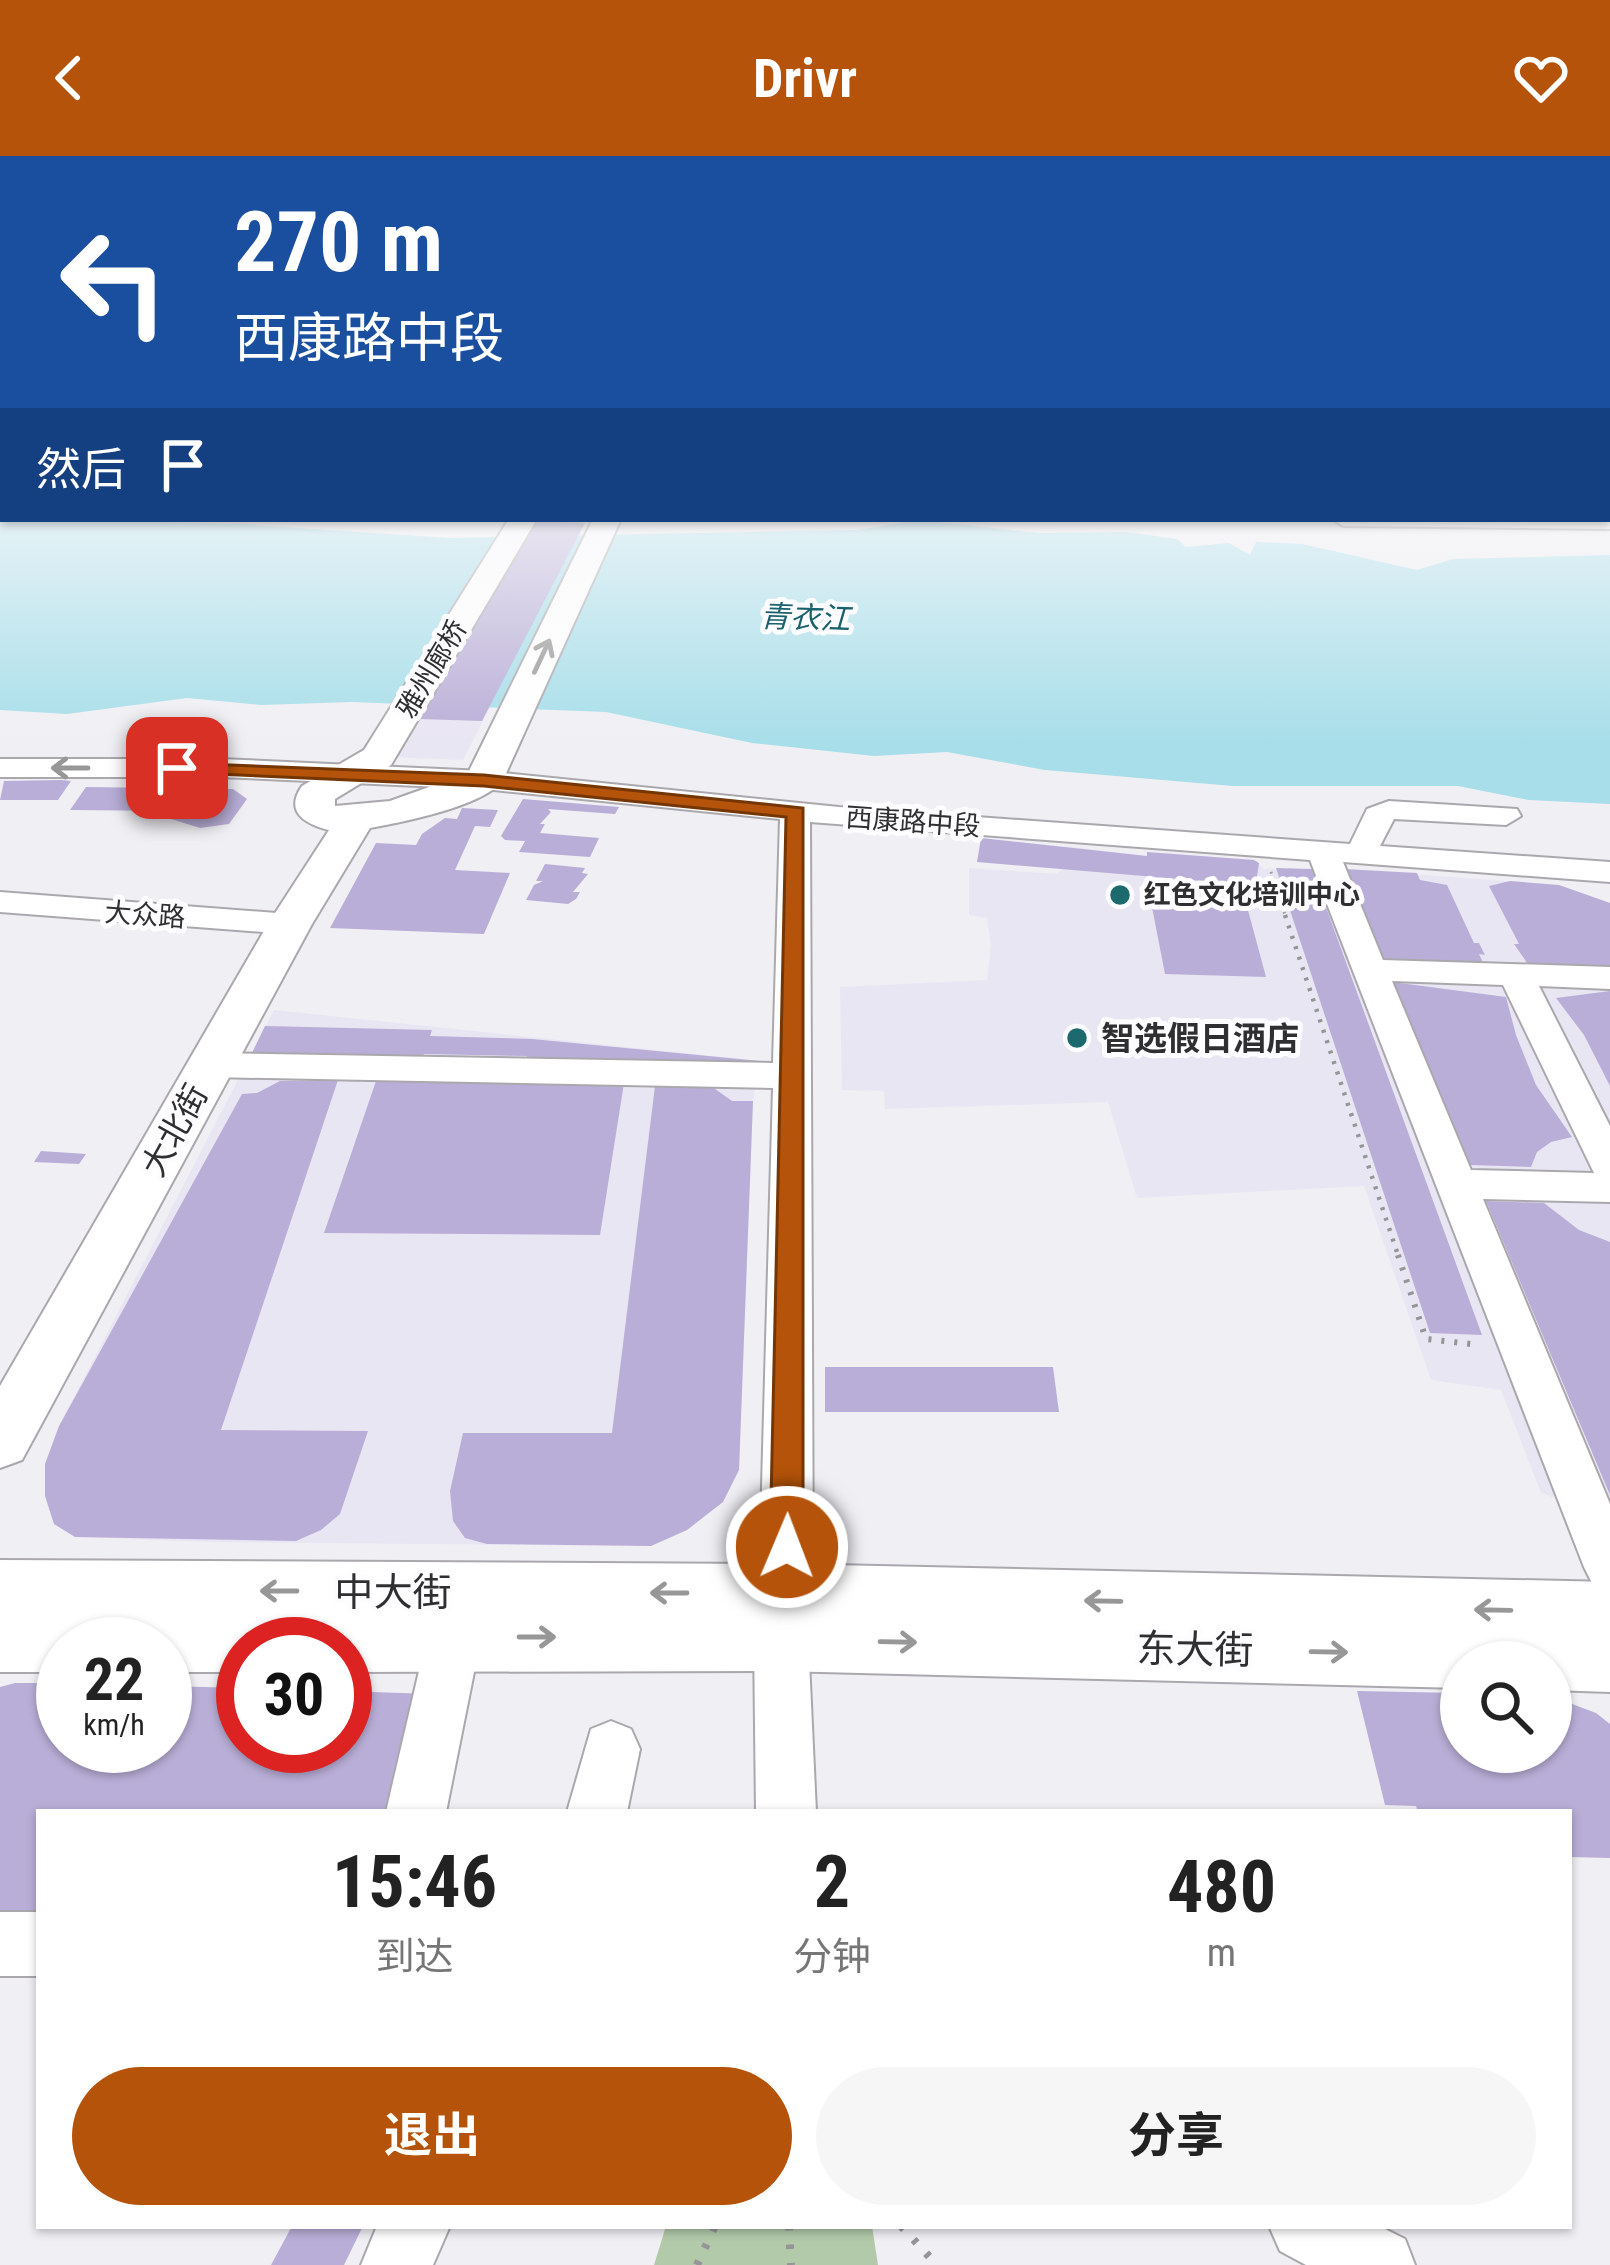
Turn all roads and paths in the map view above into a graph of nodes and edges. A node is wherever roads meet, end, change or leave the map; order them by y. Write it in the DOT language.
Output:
graph roads {
  1 [pos="506,547"];
  2 [pos="594,547"];
  3 [pos="0,768"];
  4 [pos="488,771"];
  5 [pos="363,793"];
  6 [pos="796,812"];
  7 [pos="1506,816"];
  8 [pos="1341,855"];
  9 [pos="1271,872"];
  10 [pos="1610,872"];
  11 [pos="0,902"];
  12 [pos="275,924"];
  13 [pos="1366,970"];
  14 [pos="1515,974"];
  15 [pos="1610,978"];
  16 [pos="211,1065"];
  17 [pos="794,1076"];
  18 [pos="1610,1166"];
  19 [pos="1454,1184"];
  20 [pos="1610,1188"];
  21 [pos="1522,1349"];
  22 [pos="0,1370"];
  23 [pos="0,1442"];
  24 [pos="1610,1567"];
  25 [pos="0,1590"];
  26 [pos="1610,1613"];
  27 [pos="783,1616"];
  28 [pos="454,1637"];
  29 [pos="0,1640"];
  30 [pos="1610,1659"];
  31 [pos="611,1749"];
  32 [pos="417,1809"];
  33 [pos="598,1809"];
  34 [pos="786,1809"];
  35 [pos="0,1944"];
  36 [pos="36,1944"];
  37 [pos="413,2229"];
  38 [pos="714,2229"];
  39 [pos="789,2229"];
  40 [pos="904,2229"];
  41 [pos="1311,2229"];
  42 [pos="397,2265"];
  43 [pos="697,2265"];
  44 [pos="791,2265"];
  45 [pos="937,2265"];
  46 [pos="1378,2265"];
  1 -- 5 [label="main road, 雅州廊桥"];
  4 -- 2 [label="main road, one-way"];
  5 -- 3 [label="street, one-way"];
  4 -- 5 [label="main road"];
  4 -- 6 [label="street, 西康路中段"];
  5 -- 12 [label="main road, 大北街"];
  6 -- 8 [label="street, 西康路中段"];
  6 -- 17 [label="street"];
  7 -- 8 [label="street"];
  8 -- 10 [label="street, 西康路中段"];
  8 -- 13 [label="street"];
  9 -- 21 [label="path"];
  11 -- 12 [label="street, 大众路"];
  12 -- 16 [label="main road, 大北街"];
  12 -- 22 [label="main road, 大北街"];
  13 -- 14 [label="street"];
  13 -- 19 [label="street"];
  14 -- 15 [label="street"];
  14 -- 18 [label="street"];
  16 -- 17 [label="street"];
  16 -- 23 [label="main road, 大北街"];
  17 -- 27 [label="street"];
  19 -- 20 [label="street"];
  19 -- 21 [label="street"];
  21 -- 24 [label="street"];
  27 -- 25 [label="main road, 中大街, one-way"];
  26 -- 27 [label="main road, 东大街, one-way"];
  28 -- 27 [label="main road, 中大街, one-way"];
  27 -- 30 [label="main road, 东大街, one-way"];
  27 -- 34 [label="street"];
  28 -- 29 [label="main road, 中大街"];
  28 -- 32 [label="street"];
  31 -- 33 [label="street"];
  35 -- 36 [label="street"];
  37 -- 42 [label="street"];
  38 -- 43 [label="path"];
  39 -- 44 [label="path"];
  40 -- 45 [label="path"];
  41 -- 46 [label="street"];
}
